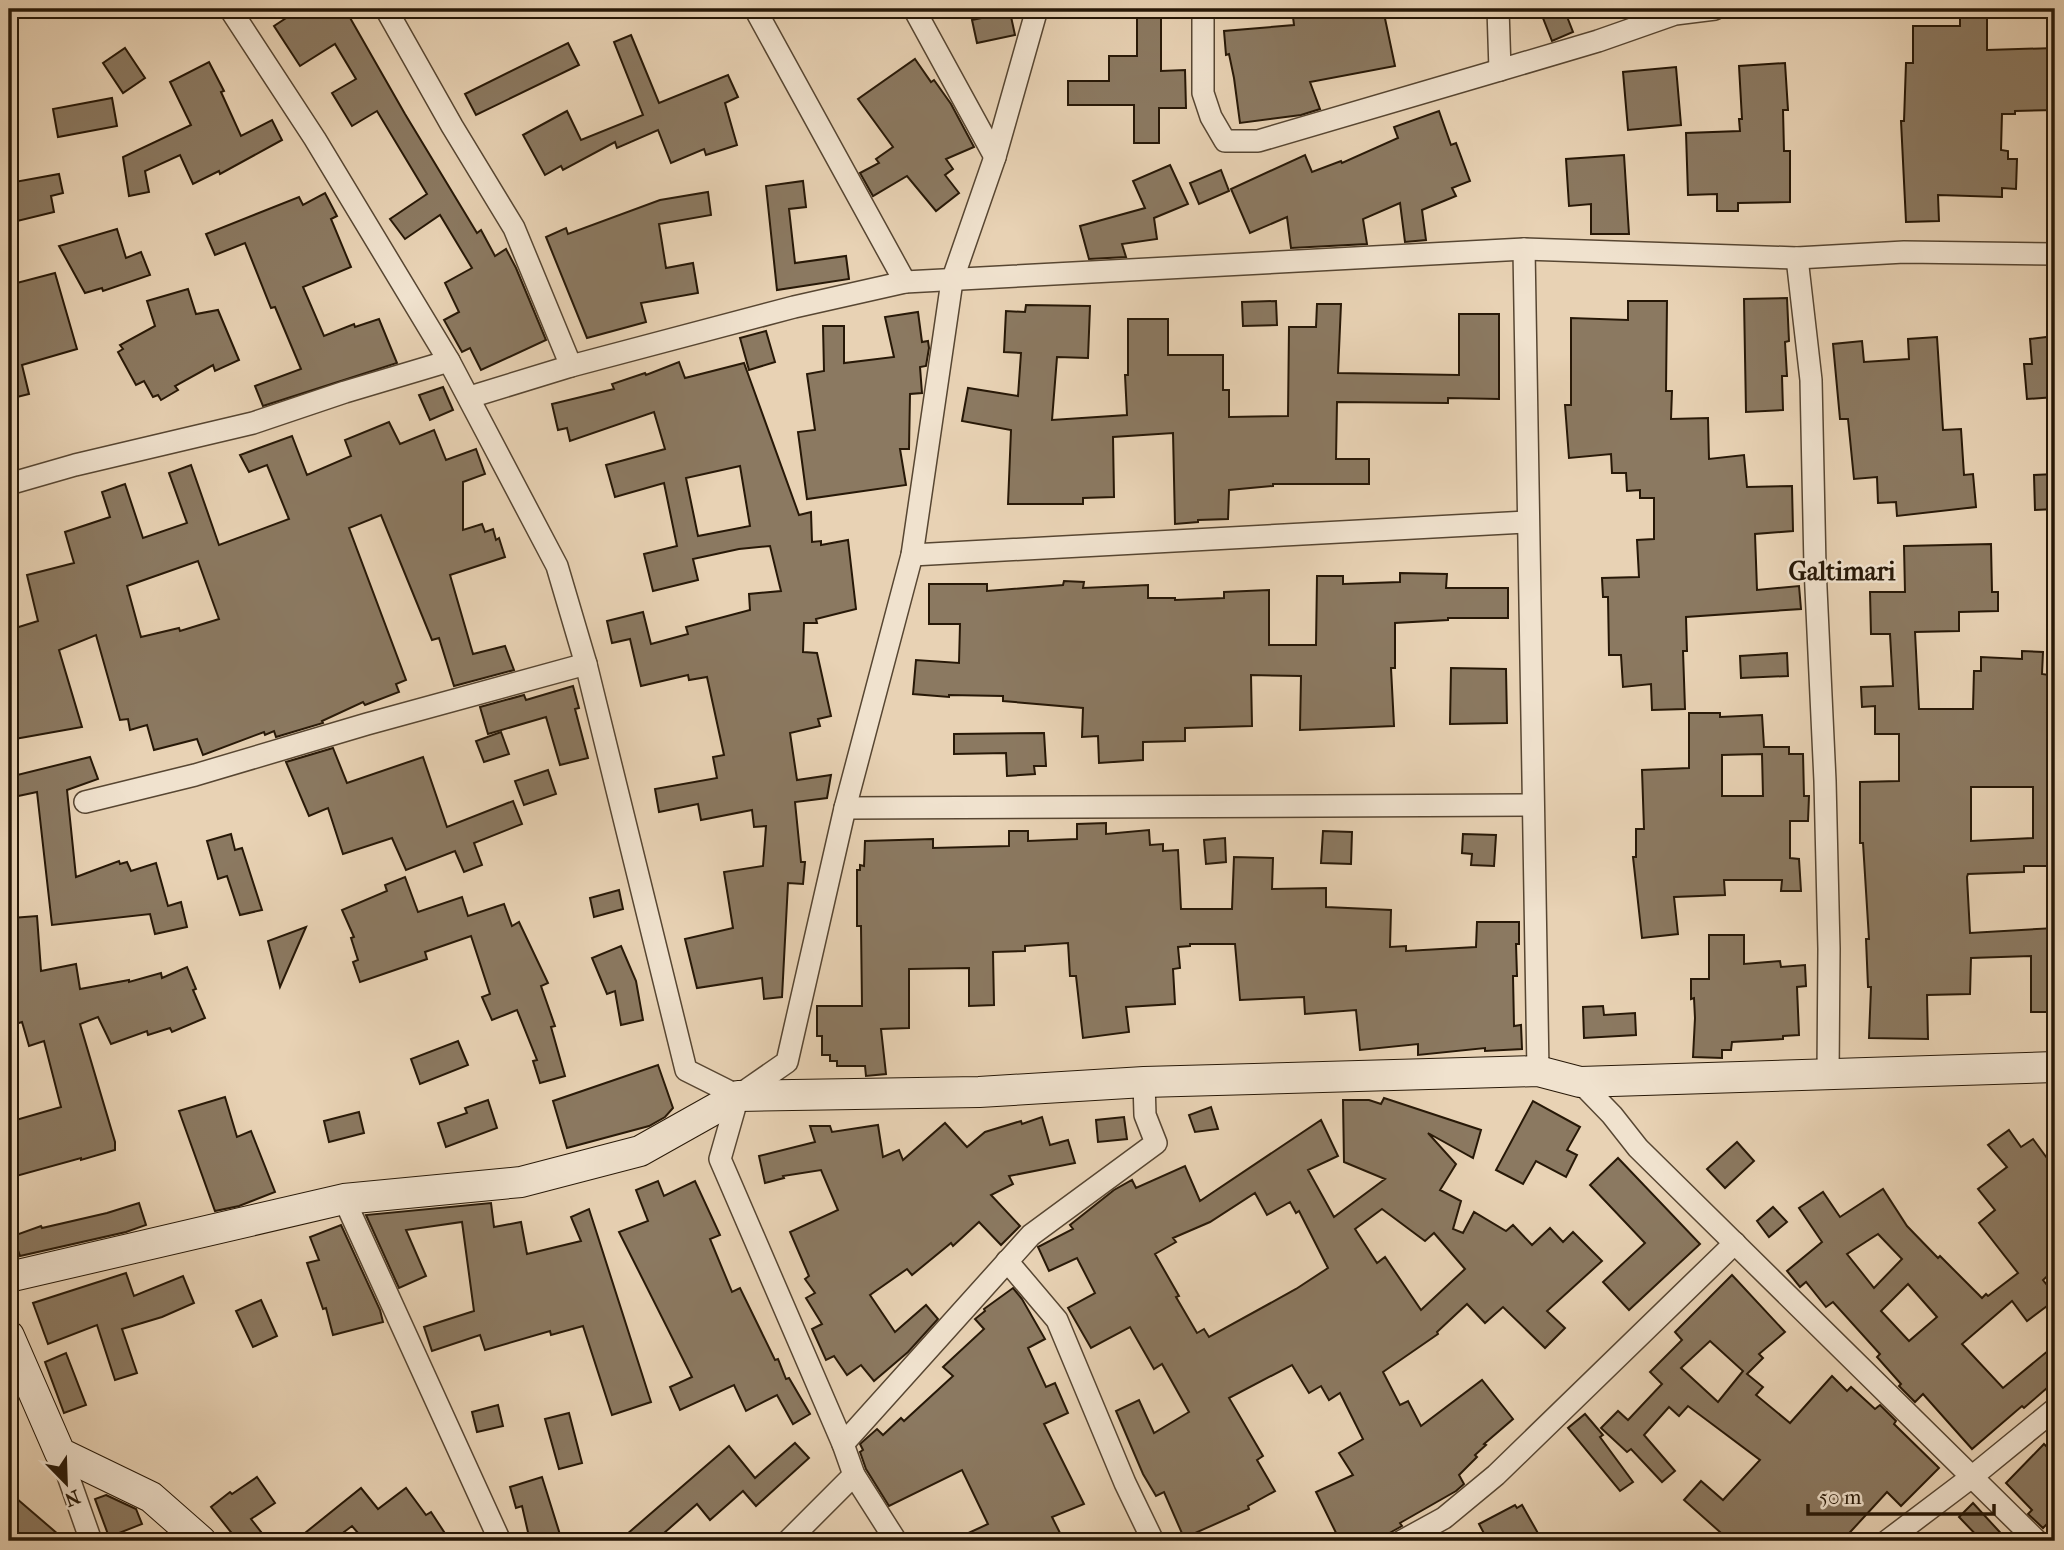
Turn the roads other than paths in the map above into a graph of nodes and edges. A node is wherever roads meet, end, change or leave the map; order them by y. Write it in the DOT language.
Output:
graph roads {
  1 [pos="230,9"];
  2 [pos="386,9"];
  3 [pos="755,9"];
  4 [pos="914,9"];
  5 [pos="1037,9"];
  6 [pos="1203,9"];
  7 [pos="1498,9"];
  8 [pos="1715,9"];
  9 [pos="1500,70"];
  10 [pos="995,157"];
  11 [pos="1524,249"];
  12 [pos="2055,254"];
  13 [pos="1797,258"];
  14 [pos="952,281"];
  15 [pos="905,282"];
  16 [pos="449,361"];
  17 [pos="571,366"];
  18 [pos="470,397"];
  19 [pos="9,484"];
  20 [pos="1528,522"];
  21 [pos="912,555"];
  22 [pos="586,664"];
  23 [pos="85,802"];
  24 [pos="1532,805"];
  25 [pos="845,808"];
  26 [pos="2055,1067"];
  27 [pos="1538,1071"];
  28 [pos="1828,1075"];
  29 [pos="1144,1082"];
  30 [pos="1580,1082"];
  31 [pos="738,1096"];
  32 [pos="344,1199"];
  33 [pos="1735,1243"];
  34 [pos="1007,1261"];
  35 [pos="9,1277"];
  36 [pos="9,1336"];
  37 [pos="2055,1409"];
  38 [pos="843,1444"];
  39 [pos="60,1453"];
  40 [pos="854,1475"];
  41 [pos="1973,1476"];
  42 [pos="91,1541"];
  43 [pos="201,1541"];
  44 [pos="499,1541"];
  45 [pos="788,1541"];
  46 [pos="896,1541"];
  47 [pos="1153,1541"];
  48 [pos="1402,1541"];
  49 [pos="1886,1541"];
  50 [pos="2037,1541"];
  1 -- 16 [label="street"];
  2 -- 17 [label="street"];
  3 -- 15 [label="street"];
  4 -- 10 [label="street"];
  5 -- 10 [label="street"];
  6 -- 9 [label="street"];
  7 -- 9 [label="street"];
  8 -- 9 [label="street"];
  10 -- 14 [label="street"];
  11 -- 13 [label="street"];
  11 -- 14 [label="street"];
  11 -- 20 [label="street"];
  12 -- 13 [label="street"];
  13 -- 28 [label="street"];
  14 -- 15 [label="street"];
  14 -- 21 [label="street"];
  15 -- 17 [label="street"];
  16 -- 18 [label="street"];
  16 -- 19 [label="street"];
  17 -- 18 [label="street"];
  18 -- 22 [label="street"];
  20 -- 21 [label="street"];
  20 -- 24 [label="street"];
  21 -- 25 [label="street"];
  22 -- 23 [label="street"];
  22 -- 31 [label="street"];
  24 -- 25 [label="street"];
  24 -- 27 [label="street"];
  25 -- 31 [label="street"];
  26 -- 28 [label="street"];
  27 -- 29 [label="street"];
  27 -- 30 [label="street"];
  28 -- 30 [label="street"];
  29 -- 31 [label="street"];
  29 -- 34 [label="street"];
  30 -- 33 [label="street"];
  31 -- 32 [label="street"];
  31 -- 38 [label="street"];
  32 -- 35 [label="street"];
  32 -- 44 [label="street"];
  33 -- 41 [label="street"];
  33 -- 48 [label="street"];
  34 -- 38 [label="street"];
  34 -- 47 [label="street"];
  36 -- 39 [label="street"];
  37 -- 41 [label="street"];
  38 -- 40 [label="street"];
  39 -- 42 [label="street"];
  39 -- 43 [label="street"];
  40 -- 45 [label="street"];
  40 -- 46 [label="street"];
  41 -- 49 [label="street"];
  41 -- 50 [label="street"];
}
